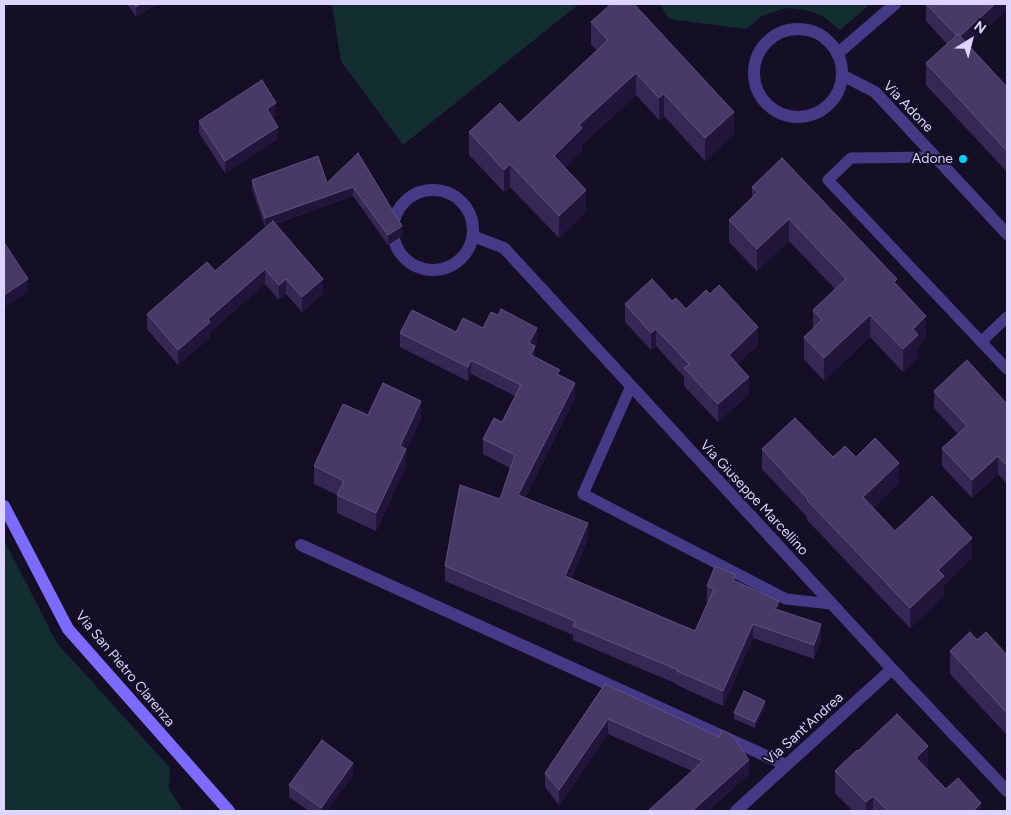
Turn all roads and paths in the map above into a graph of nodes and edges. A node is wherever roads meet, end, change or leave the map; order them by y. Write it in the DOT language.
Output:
graph roads {
  1 [pos="895,4"];
  2 [pos="837,54"];
  3 [pos="842,75"];
  4 [pos="935,157"];
  5 [pos="1007,234"];
  6 [pos="473,236"];
  7 [pos="1007,317"];
  8 [pos="982,342"];
  9 [pos="1007,369"];
  10 [pos="631,386"];
  11 [pos="4,506"];
  12 [pos="302,545"];
  13 [pos="831,604"];
  14 [pos="892,669"];
  15 [pos="786,765"];
  16 [pos="1007,790"];
  17 [pos="229,811"];
  18 [pos="736,811"];
  1 -- 2 [label="street"];
  2 -- 3 [label="street"];
  2 -- 3 [label="street"];
  3 -- 4 [label="street, Via Adone"];
  4 -- 5 [label="street, Via Adone"];
  4 -- 8 [label="lane"];
  6 -- 6 [label="street"];
  6 -- 10 [label="street, Via Giuseppe Marcellino"];
  7 -- 8 [label="lane"];
  8 -- 9 [label="lane"];
  10 -- 13 [label="street, Via Giuseppe Marcellino"];
  10 -- 13 [label="lane"];
  11 -- 17 [label="main road, Via San Pietro Clarenza"];
  12 -- 15 [label="street"];
  13 -- 14 [label="street, Via Giuseppe Marcellino"];
  14 -- 15 [label="street, Via Sant'Andrea"];
  14 -- 16 [label="street, Via Giuseppe Marcellino"];
  15 -- 18 [label="street, Via Sant'Andrea"];
}
